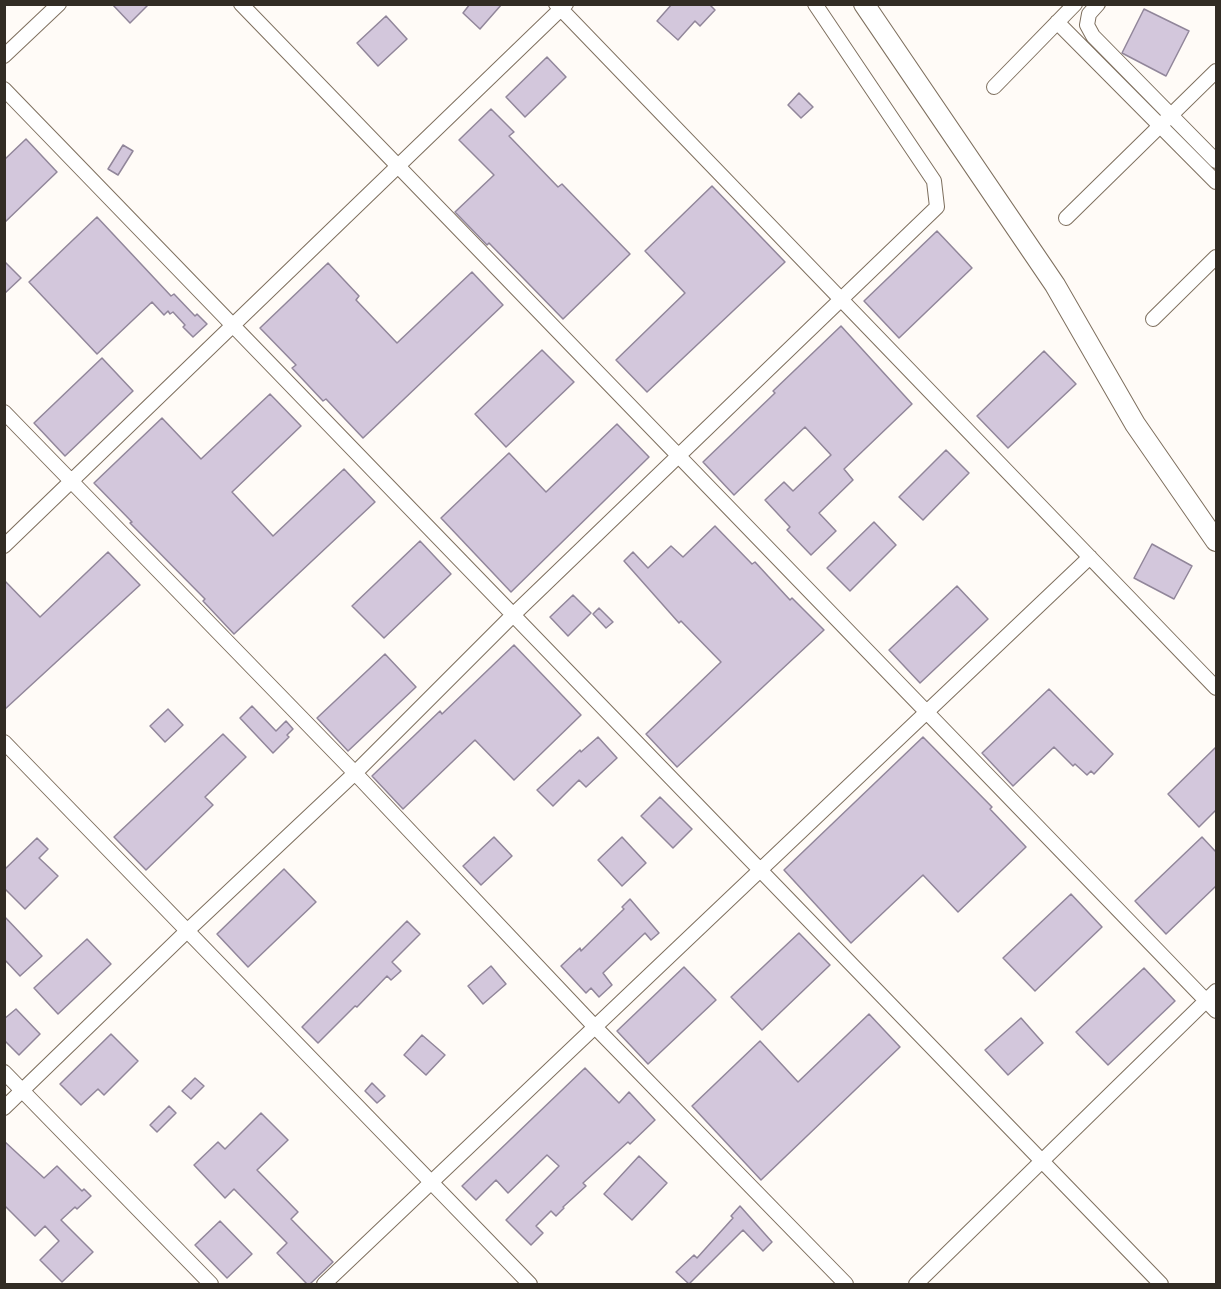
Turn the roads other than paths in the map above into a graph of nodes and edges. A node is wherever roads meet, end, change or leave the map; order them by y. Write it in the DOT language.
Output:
graph roads {
  1 [pos="59,4"];
  2 [pos="241,4"];
  3 [pos="815,4"];
  4 [pos="864,4"];
  5 [pos="1075,4"];
  6 [pos="1098,4"];
  7 [pos="561,6"];
  8 [pos="1057,22"];
  9 [pos="4,56"];
  10 [pos="1216,71"];
  11 [pos="994,87"];
  12 [pos="4,89"];
  13 [pos="1166,120"];
  14 [pos="1216,161"];
  15 [pos="398,167"];
  16 [pos="1216,182"];
  17 [pos="1066,218"];
  18 [pos="1216,257"];
  19 [pos="841,299"];
  20 [pos="1153,320"];
  21 [pos="234,324"];
  22 [pos="4,412"];
  23 [pos="677,456"];
  24 [pos="71,481"];
  25 [pos="1216,541"];
  26 [pos="4,546"];
  27 [pos="1090,557"];
  28 [pos="514,614"];
  29 [pos="1216,688"];
  30 [pos="925,713"];
  31 [pos="4,742"];
  32 [pos="355,773"];
  33 [pos="761,869"];
  34 [pos="187,931"];
  35 [pos="1211,996"];
  36 [pos="1216,1011"];
  37 [pos="595,1027"];
  38 [pos="4,1072"];
  39 [pos="22,1091"];
  40 [pos="4,1108"];
  41 [pos="1041,1160"];
  42 [pos="431,1183"];
  43 [pos="211,1284"];
  44 [pos="324,1284"];
  45 [pos="530,1284"];
  46 [pos="846,1284"];
  47 [pos="916,1284"];
  48 [pos="1161,1284"];
  1 -- 9 [label="street"];
  2 -- 15 [label="street"];
  3 -- 19 [label="street"];
  4 -- 25 [label="street"];
  5 -- 8 [label="street"];
  6 -- 13 [label="street"];
  7 -- 15 [label="street"];
  7 -- 19 [label="street"];
  8 -- 11 [label="street"];
  8 -- 13 [label="street"];
  10 -- 13 [label="street"];
  12 -- 21 [label="street"];
  13 -- 14 [label="street"];
  13 -- 16 [label="street"];
  13 -- 17 [label="street"];
  15 -- 21 [label="street"];
  15 -- 23 [label="street"];
  18 -- 20 [label="street"];
  19 -- 23 [label="street"];
  19 -- 27 [label="street"];
  21 -- 24 [label="street"];
  21 -- 28 [label="street"];
  22 -- 24 [label="street"];
  23 -- 28 [label="street"];
  23 -- 30 [label="street"];
  24 -- 26 [label="street"];
  24 -- 32 [label="street"];
  27 -- 29 [label="street"];
  27 -- 30 [label="street"];
  28 -- 32 [label="street"];
  28 -- 33 [label="street"];
  30 -- 33 [label="street"];
  30 -- 35 [label="street"];
  31 -- 34 [label="street"];
  32 -- 34 [label="street"];
  32 -- 37 [label="street"];
  33 -- 37 [label="street"];
  33 -- 41 [label="street"];
  34 -- 39 [label="street"];
  34 -- 42 [label="street"];
  35 -- 36 [label="street"];
  35 -- 41 [label="street"];
  37 -- 42 [label="street"];
  37 -- 46 [label="street"];
  38 -- 39 [label="street"];
  39 -- 40 [label="street"];
  39 -- 43 [label="street"];
  41 -- 47 [label="street"];
  41 -- 48 [label="street"];
  42 -- 44 [label="street"];
  42 -- 45 [label="street"];
}
